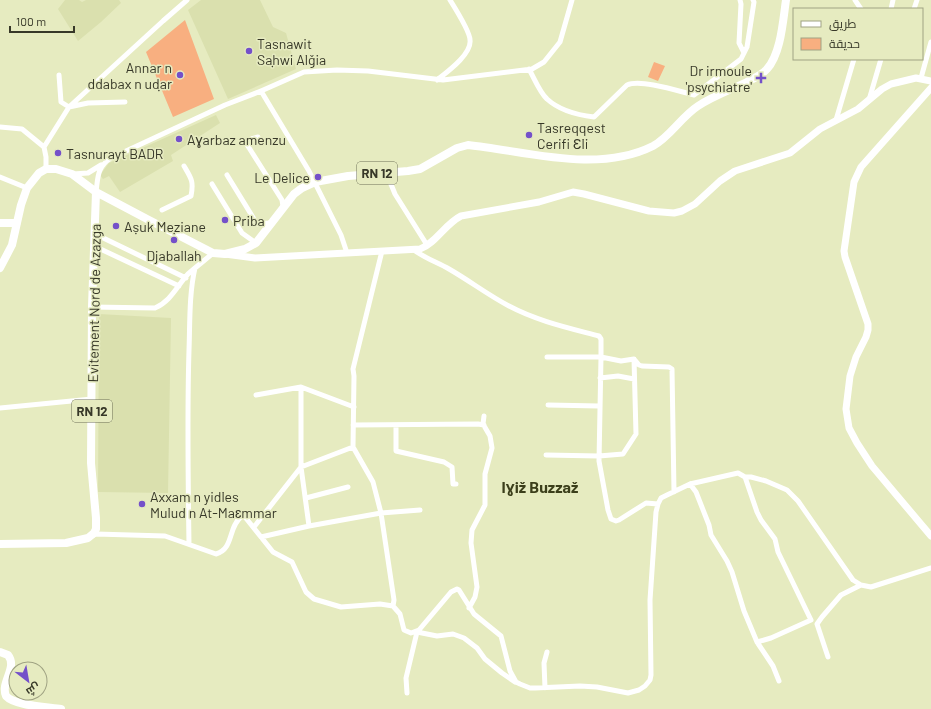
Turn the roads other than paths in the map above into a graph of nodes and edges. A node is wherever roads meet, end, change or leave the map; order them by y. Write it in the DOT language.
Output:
graph roads {
  1 [pos="187,0"];
  2 [pos="450,0"];
  3 [pos="572,0"];
  4 [pos="740,0"];
  5 [pos="753,0"];
  6 [pos="786,0"];
  7 [pos="931,42"];
  8 [pos="744,53"];
  9 [pos="854,60"];
  10 [pos="881,60"];
  11 [pos="529,69"];
  12 [pos="59,75"];
  13 [pos="921,78"];
  14 [pos="437,80"];
  15 [pos="714,81"];
  16 [pos="931,81"];
  17 [pos="931,88"];
  18 [pos="261,91"];
  19 [pos="723,92"];
  20 [pos="869,101"];
  21 [pos="124,102"];
  22 [pos="69,107"];
  23 [pos="836,120"];
  24 [pos="0,126"];
  25 [pos="258,138"];
  26 [pos="44,146"];
  27 [pos="102,165"];
  28 [pos="184,166"];
  29 [pos="46,169"];
  30 [pos="386,172"];
  31 [pos="72,174"];
  32 [pos="227,175"];
  33 [pos="0,177"];
  34 [pos="315,182"];
  35 [pos="212,184"];
  36 [pos="27,188"];
  37 [pos="96,192"];
  38 [pos="283,206"];
  39 [pos="162,210"];
  40 [pos="0,223"];
  41 [pos="17,223"];
  42 [pos="270,224"];
  43 [pos="95,234"];
  44 [pos="256,243"];
  45 [pos="427,245"];
  46 [pos="94,246"];
  47 [pos="414,250"];
  48 [pos="382,251"];
  49 [pos="213,253"];
  50 [pos="347,253"];
  51 [pos="225,254"];
  52 [pos="0,268"];
  53 [pos="196,268"];
  54 [pos="186,278"];
  55 [pos="179,286"];
  56 [pos="92,307"];
  57 [pos="547,357"];
  58 [pos="601,357"];
  59 [pos="634,359"];
  60 [pos="600,378"];
  61 [pos="634,379"];
  62 [pos="301,387"];
  63 [pos="256,395"];
  64 [pos="92,399"];
  65 [pos="548,405"];
  66 [pos="599,406"];
  67 [pos="354,407"];
  68 [pos="0,408"];
  69 [pos="484,416"];
  70 [pos="353,425"];
  71 [pos="396,425"];
  72 [pos="484,425"];
  73 [pos="353,447"];
  74 [pos="546,455"];
  75 [pos="599,456"];
  76 [pos="301,467"];
  77 [pos="744,477"];
  78 [pos="456,484"];
  79 [pos="690,484"];
  80 [pos="348,487"];
  81 [pos="674,492"];
  82 [pos="306,498"];
  83 [pos="658,504"];
  84 [pos="420,510"];
  85 [pos="381,513"];
  86 [pos="309,526"];
  87 [pos="254,527"];
  88 [pos="91,536"];
  89 [pos="931,536"];
  90 [pos="261,537"];
  91 [pos="0,544"];
  92 [pos="189,544"];
  93 [pos="931,568"];
  94 [pos="860,585"];
  95 [pos="393,606"];
  96 [pos="469,608"];
  97 [pos="811,620"];
  98 [pos="817,624"];
  99 [pos="417,632"];
  100 [pos="757,642"];
  101 [pos="0,652"];
  102 [pos="546,652"];
  103 [pos="828,657"];
  104 [pos="779,680"];
  105 [pos="516,682"];
  106 [pos="545,688"];
  107 [pos="408,693"];
  108 [pos="61,709"];
  1 -- 22 [label="street"];
  2 -- 14 [label="street"];
  3 -- 11 [label="street"];
  4 -- 8 [label="street"];
  5 -- 8 [label="street"];
  6 -- 19 [label="main road, RN 12"];
  7 -- 13 [label="street"];
  8 -- 15 [label="street"];
  9 -- 23 [label="street"];
  10 -- 20 [label="street"];
  11 -- 14 [label="street"];
  11 -- 15 [label="street"];
  12 -- 22 [label="street"];
  13 -- 16 [label="street"];
  13 -- 20 [label="street"];
  14 -- 18 [label="street"];
  15 -- 19 [label="street"];
  17 -- 89 [label="street"];
  18 -- 27 [label="street"];
  18 -- 34 [label="street"];
  19 -- 30 [label="main road, RN 12"];
  20 -- 23 [label="street"];
  21 -- 22 [label="street"];
  22 -- 26 [label="street"];
  23 -- 45 [label="street"];
  24 -- 26 [label="street"];
  25 -- 38 [label="street"];
  26 -- 29 [label="street"];
  27 -- 31 [label="street"];
  27 -- 37 [label="street"];
  28 -- 39 [label="street"];
  29 -- 31 [label="main road"];
  29 -- 36 [label="main road"];
  30 -- 34 [label="main road, RN 12"];
  30 -- 45 [label="street"];
  31 -- 37 [label="main road"];
  32 -- 42 [label="street"];
  33 -- 36 [label="street"];
  34 -- 38 [label="main road, RN 12"];
  34 -- 50 [label="street"];
  35 -- 44 [label="street"];
  36 -- 41 [label="main road"];
  37 -- 43 [label="main road, Evitement Nord de Azazga / RN 12"];
  37 -- 49 [label="main road"];
  38 -- 42 [label="main road, RN 12"];
  40 -- 41 [label="main road"];
  41 -- 52 [label="main road"];
  42 -- 44 [label="main road, RN 12"];
  43 -- 46 [label="main road, Evitement Nord de Azazga / RN 12"];
  43 -- 54 [label="street"];
  44 -- 51 [label="main road"];
  45 -- 47 [label="street"];
  46 -- 55 [label="street"];
  46 -- 56 [label="main road, Evitement Nord de Azazga / RN 12"];
  47 -- 48 [label="street"];
  47 -- 58 [label="street"];
  48 -- 50 [label="street"];
  48 -- 67 [label="street"];
  49 -- 51 [label="main road"];
  49 -- 53 [label="street"];
  50 -- 51 [label="street"];
  53 -- 54 [label="street"];
  53 -- 92 [label="street"];
  54 -- 55 [label="street"];
  55 -- 56 [label="street"];
  56 -- 64 [label="main road, Evitement Nord de Azazga / RN 12"];
  57 -- 58 [label="street"];
  58 -- 59 [label="street"];
  58 -- 60 [label="street"];
  59 -- 61 [label="street"];
  59 -- 81 [label="street"];
  60 -- 61 [label="street"];
  60 -- 66 [label="street"];
  61 -- 75 [label="street"];
  62 -- 63 [label="street"];
  62 -- 67 [label="street"];
  62 -- 76 [label="street"];
  64 -- 68 [label="street"];
  64 -- 88 [label="main road, Evitement Nord de Azazga / RN 12"];
  65 -- 66 [label="street"];
  66 -- 75 [label="street"];
  67 -- 70 [label="street"];
  69 -- 72 [label="street"];
  70 -- 71 [label="street"];
  70 -- 73 [label="street"];
  71 -- 72 [label="street"];
  71 -- 78 [label="street"];
  72 -- 96 [label="street"];
  73 -- 76 [label="street"];
  73 -- 85 [label="street"];
  74 -- 75 [label="street"];
  75 -- 83 [label="street"];
  76 -- 82 [label="street"];
  76 -- 87 [label="street"];
  77 -- 79 [label="street"];
  77 -- 94 [label="street"];
  77 -- 97 [label="street"];
  79 -- 81 [label="street"];
  79 -- 100 [label="street"];
  80 -- 82 [label="street"];
  81 -- 83 [label="street"];
  82 -- 86 [label="street"];
  83 -- 106 [label="street"];
  84 -- 85 [label="street"];
  85 -- 86 [label="street"];
  85 -- 95 [label="street"];
  86 -- 90 [label="street"];
  87 -- 90 [label="street"];
  87 -- 92 [label="street"];
  88 -- 91 [label="main road"];
  88 -- 92 [label="street"];
  90 -- 95 [label="street"];
  93 -- 94 [label="street"];
  94 -- 98 [label="street"];
  95 -- 99 [label="street"];
  96 -- 99 [label="street"];
  96 -- 105 [label="street"];
  97 -- 98 [label="street"];
  97 -- 100 [label="street"];
  98 -- 103 [label="street"];
  99 -- 105 [label="street"];
  99 -- 107 [label="street"];
  100 -- 104 [label="street"];
  101 -- 108 [label="main road"];
  102 -- 106 [label="street"];
  105 -- 106 [label="street"];
}
